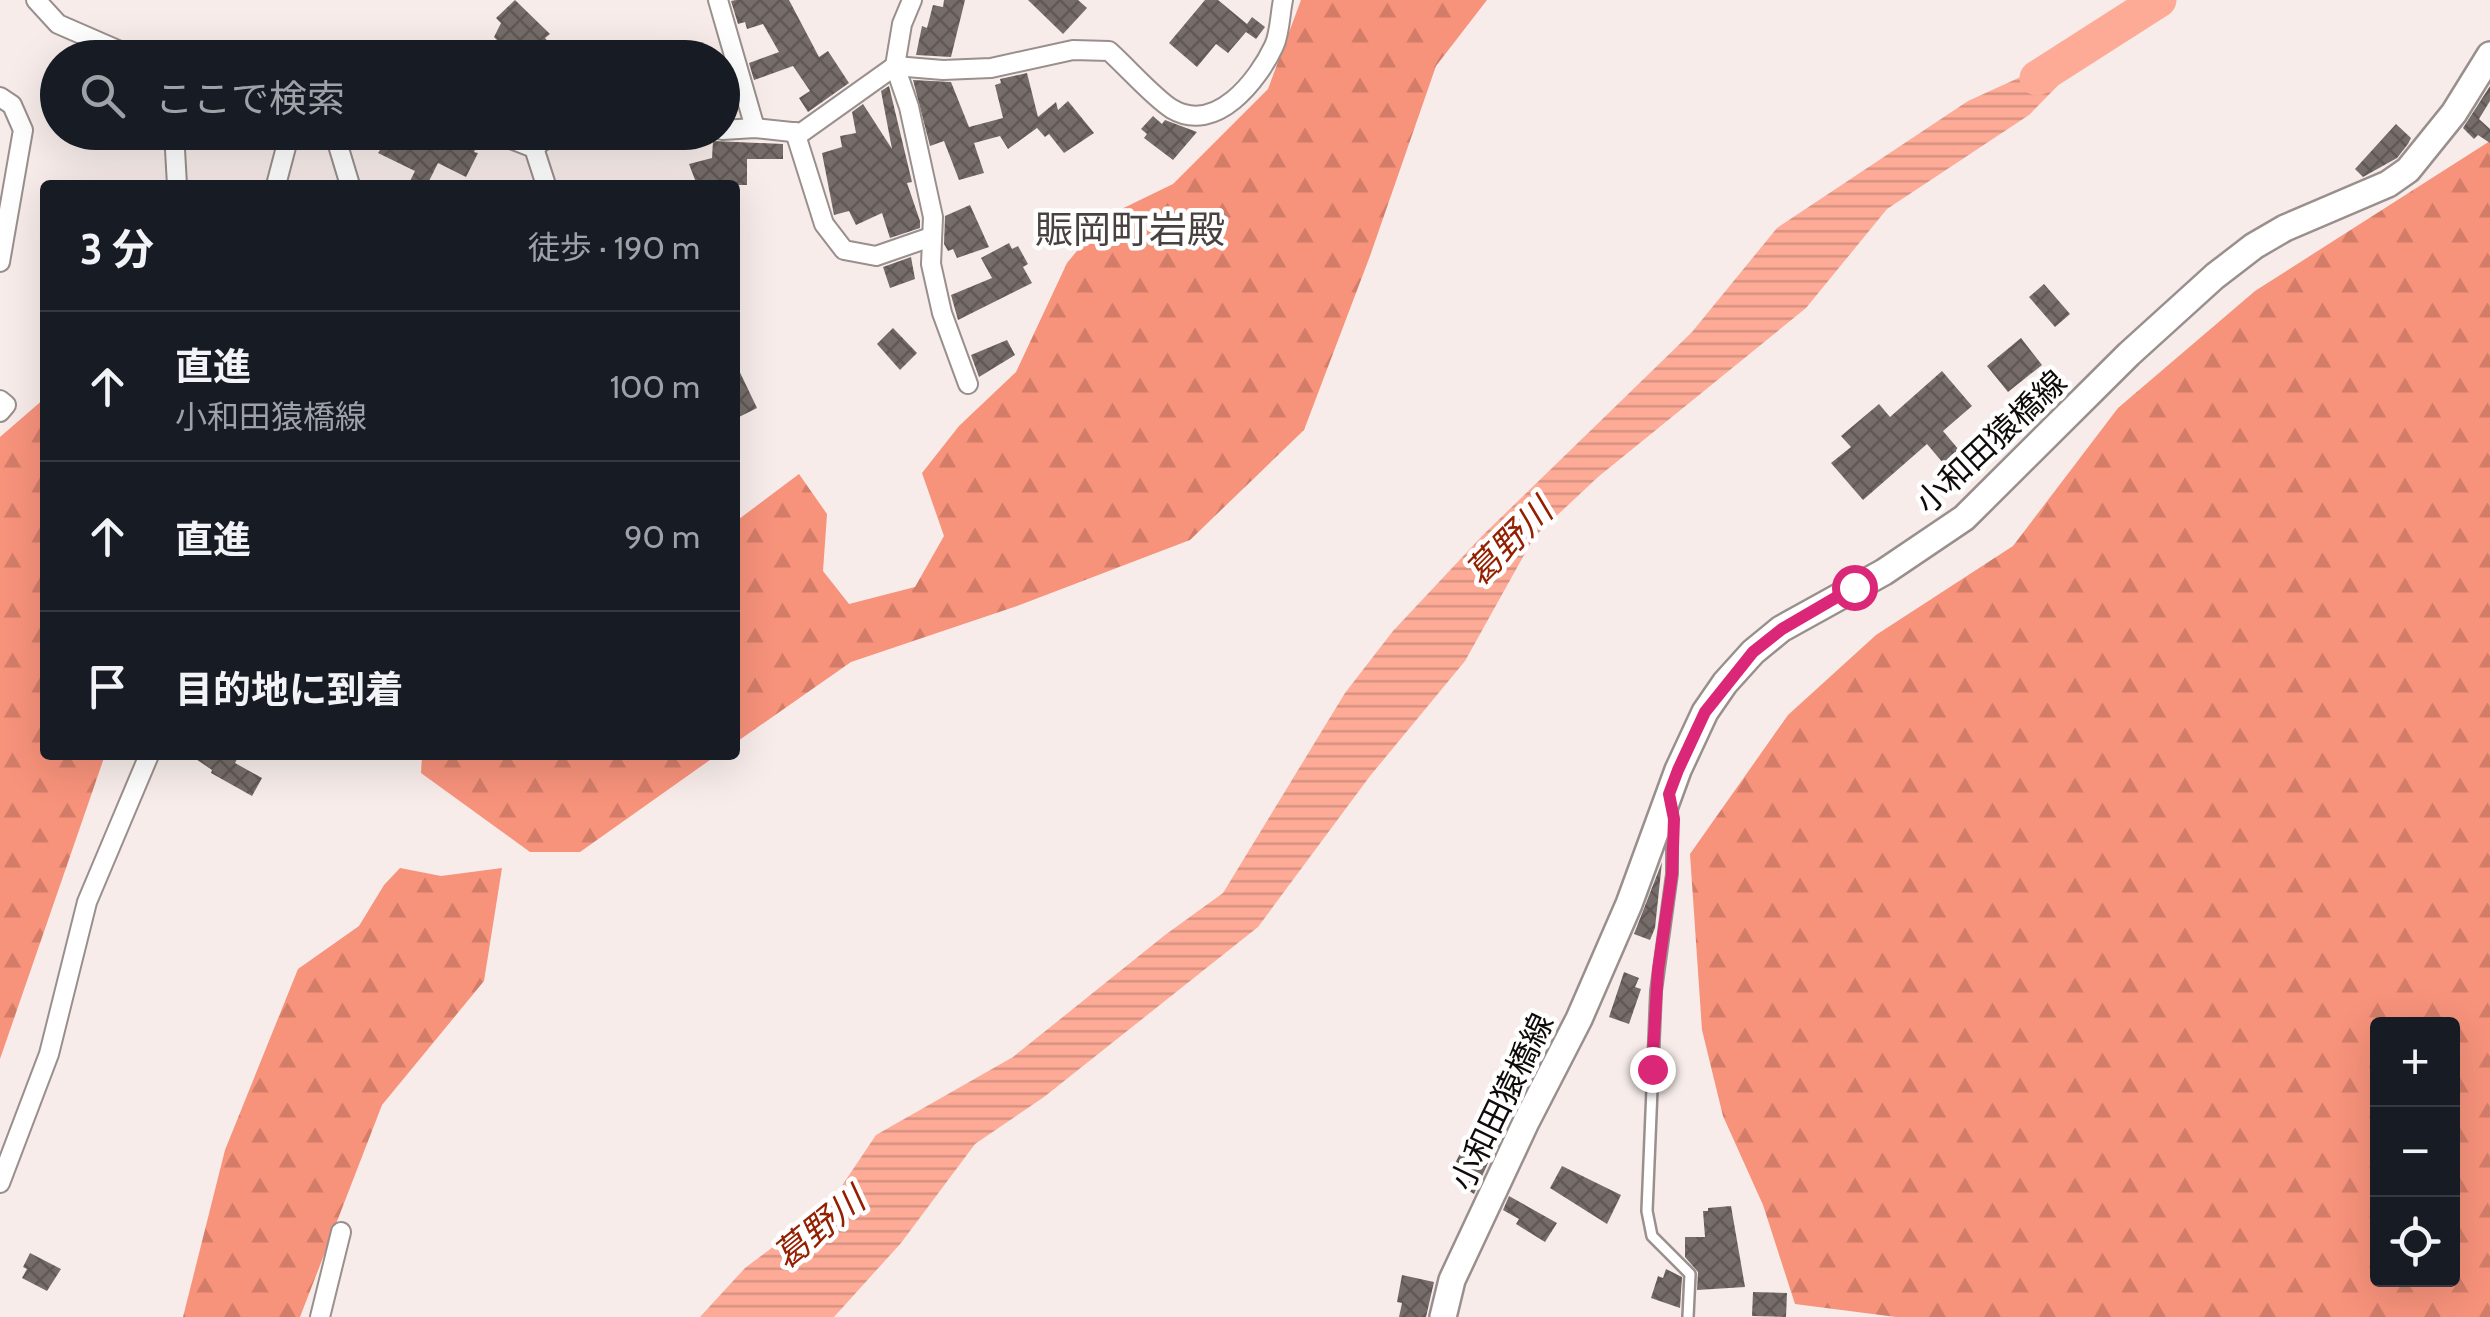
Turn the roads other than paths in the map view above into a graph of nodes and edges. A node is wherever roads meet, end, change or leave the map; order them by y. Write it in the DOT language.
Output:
graph roads {
  1 [pos="36,0"];
  2 [pos="718,0"];
  3 [pos="912,0"];
  4 [pos="1282,0"];
  5 [pos="95,40"];
  6 [pos="730,40"];
  7 [pos="2490,55"];
  8 [pos="895,66"];
  9 [pos="740,76"];
  10 [pos="0,97"];
  11 [pos="755,128"];
  12 [pos="740,129"];
  13 [pos="795,132"];
  14 [pos="175,150"];
  15 [pos="285,150"];
  16 [pos="339,150"];
  17 [pos="535,150"];
  18 [pos="177,180"];
  19 [pos="277,180"];
  20 [pos="348,180"];
  21 [pos="544,180"];
  22 [pos="930,237"];
  23 [pos="0,262"];
  24 [pos="968,384"];
  25 [pos="0,400"];
  26 [pos="0,412"];
  27 [pos="146,760"];
  28 [pos="1669,794"];
  29 [pos="0,1183"];
  30 [pos="341,1232"];
  31 [pos="320,1317"];
  32 [pos="1443,1317"];
  33 [pos="1688,1317"];
  1 -- 5 [label="street"];
  2 -- 6 [label="street"];
  3 -- 8 [label="street"];
  4 -- 8 [label="street"];
  7 -- 28 [label="main road, 小和田猿橋線"];
  8 -- 13 [label="street"];
  8 -- 22 [label="street"];
  9 -- 11 [label="street"];
  10 -- 23 [label="street"];
  11 -- 12 [label="street"];
  11 -- 13 [label="street"];
  13 -- 22 [label="street"];
  14 -- 18 [label="street"];
  15 -- 19 [label="street"];
  16 -- 20 [label="street"];
  17 -- 21 [label="street"];
  22 -- 24 [label="street"];
  25 -- 26 [label="street"];
  27 -- 29 [label="street"];
  28 -- 32 [label="main road, 小和田猿橋線"];
  28 -- 33 [label="lane"];
  30 -- 31 [label="street"];
}
